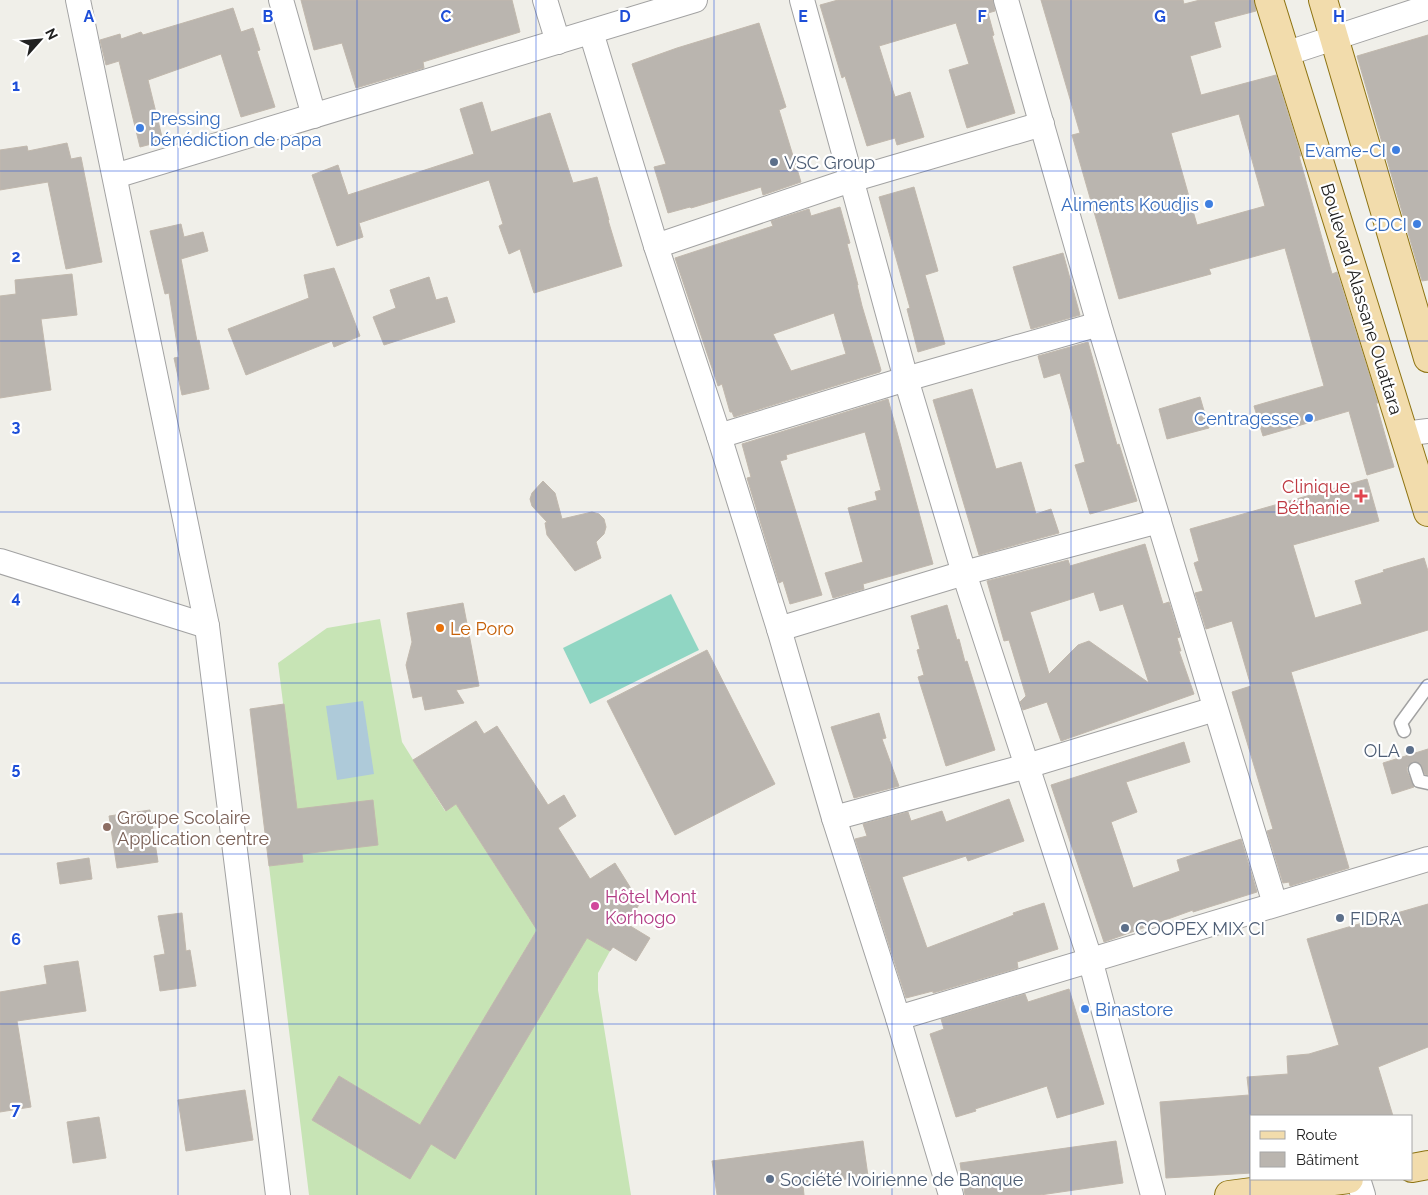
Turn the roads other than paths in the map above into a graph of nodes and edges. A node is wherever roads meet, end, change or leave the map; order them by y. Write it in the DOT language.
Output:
graph roads {
  1 [pos="78,0"];
  2 [pos="281,0"];
  3 [pos="545,0"];
  4 [pos="695,0"];
  5 [pos="802,0"];
  6 [pos="1006,0"];
  7 [pos="1269,0"];
  8 [pos="1323,0"];
  9 [pos="1428,7"];
  10 [pos="591,32"];
  11 [pos="1334,38"];
  12 [pos="558,42"];
  13 [pos="1285,54"];
  14 [pos="314,116"];
  15 [pos="1042,124"];
  16 [pos="115,176"];
  17 [pos="851,180"];
  18 [pos="656,246"];
  19 [pos="1099,324"];
  20 [pos="1428,358"];
  21 [pos="906,379"];
  22 [pos="1416,433"];
  23 [pos="719,436"];
  24 [pos="1428,512"];
  25 [pos="1159,521"];
  26 [pos="0,561"];
  27 [pos="964,573"];
  28 [pos="207,626"];
  29 [pos="779,629"];
  30 [pos="1428,686"];
  31 [pos="1215,709"];
  32 [pos="1404,731"];
  33 [pos="1027,766"];
  34 [pos="1415,769"];
  35 [pos="1428,783"];
  36 [pos="834,818"];
  37 [pos="1428,858"];
  38 [pos="1275,904"];
  39 [pos="1090,959"];
  40 [pos="898,1018"];
  41 [pos="1428,1165"];
  42 [pos="1413,1168"];
  43 [pos="1342,1180"];
  44 [pos="1358,1180"];
  45 [pos="278,1195"];
  46 [pos="951,1195"];
  47 [pos="1153,1195"];
  48 [pos="1229,1195"];
  49 [pos="1363,1195"];
  1 -- 16 [label="street"];
  2 -- 14 [label="street"];
  3 -- 12 [label="street"];
  4 -- 10 [label="street"];
  5 -- 17 [label="street"];
  6 -- 15 [label="street"];
  7 -- 13 [label="main road, Boulevard Alassane Ouattara"];
  8 -- 11 [label="main road"];
  9 -- 11 [label="street"];
  10 -- 12 [label="street"];
  10 -- 18 [label="street"];
  11 -- 13 [label="street"];
  11 -- 20 [label="main road"];
  12 -- 14 [label="street"];
  13 -- 22 [label="main road, Boulevard Alassane Ouattara"];
  14 -- 16 [label="street"];
  15 -- 17 [label="street"];
  15 -- 19 [label="street"];
  16 -- 28 [label="street"];
  17 -- 18 [label="street"];
  17 -- 21 [label="street"];
  18 -- 23 [label="street"];
  19 -- 21 [label="street"];
  19 -- 25 [label="street"];
  21 -- 23 [label="street"];
  21 -- 27 [label="street"];
  22 -- 24 [label="main road, Boulevard Alassane Ouattara"];
  23 -- 29 [label="street"];
  25 -- 27 [label="street"];
  25 -- 31 [label="street"];
  26 -- 28 [label="street"];
  27 -- 29 [label="street"];
  27 -- 33 [label="street"];
  28 -- 45 [label="street"];
  29 -- 36 [label="street"];
  30 -- 32 [label="lane"];
  31 -- 33 [label="street"];
  31 -- 38 [label="street"];
  33 -- 36 [label="street"];
  33 -- 39 [label="street"];
  34 -- 35 [label="lane"];
  36 -- 40 [label="street"];
  37 -- 38 [label="street"];
  38 -- 39 [label="street"];
  39 -- 40 [label="street"];
  39 -- 47 [label="street"];
  40 -- 46 [label="street"];
  41 -- 42 [label="main road"];
  43 -- 48 [label="main road"];
  44 -- 49 [label="street"];
}
